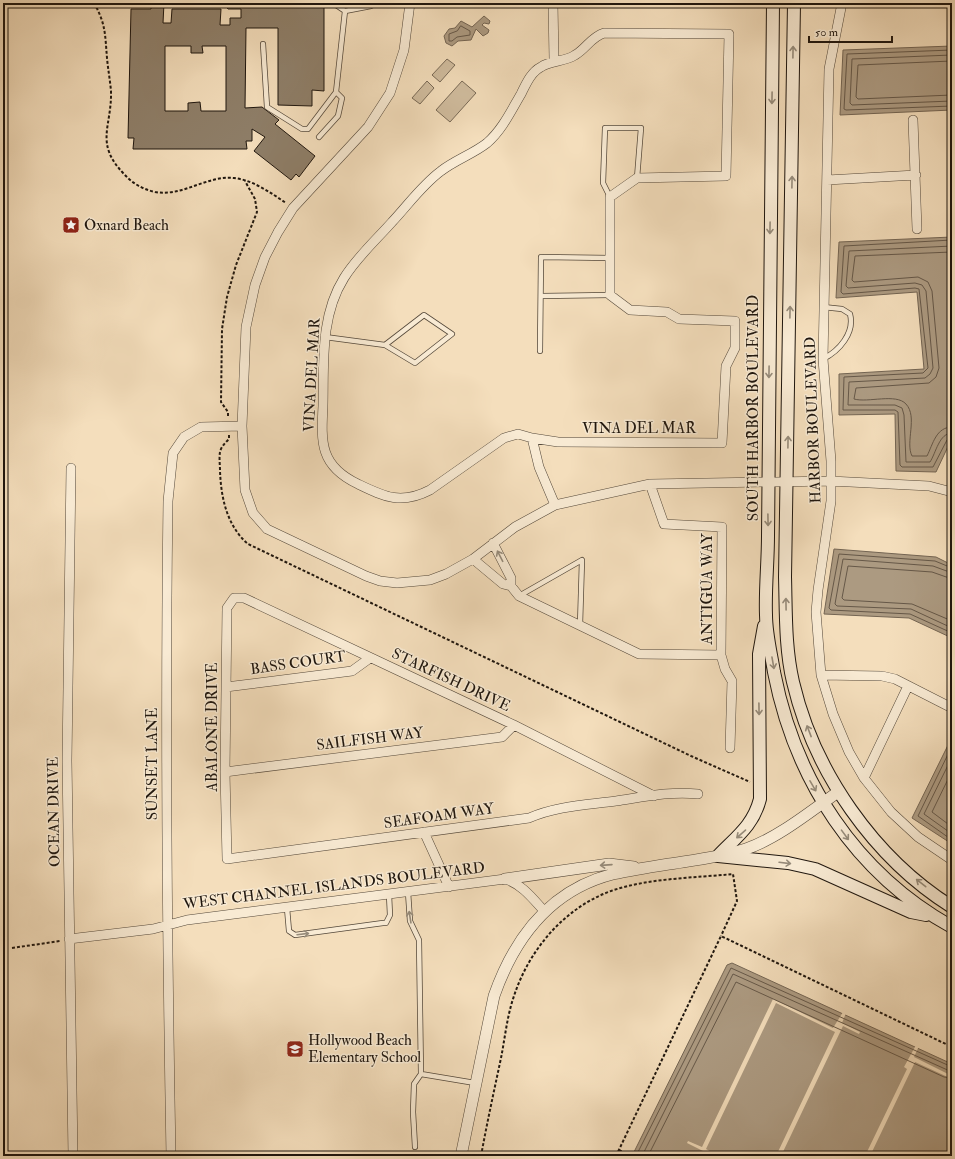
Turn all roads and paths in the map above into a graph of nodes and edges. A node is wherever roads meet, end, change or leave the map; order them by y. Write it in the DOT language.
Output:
graph roads {
  1 [pos="94,3"];
  2 [pos="410,3"];
  3 [pos="553,3"];
  4 [pos="773,3"];
  5 [pos="794,3"];
  6 [pos="842,3"];
  7 [pos="336,4"];
  8 [pos="371,6"];
  9 [pos="345,11"];
  10 [pos="263,44"];
  11 [pos="554,60"];
  12 [pos="336,92"];
  13 [pos="913,120"];
  14 [pos="319,137"];
  15 [pos="916,175"];
  16 [pos="637,178"];
  17 [pos="827,180"];
  18 [pos="245,181"];
  19 [pos="610,197"];
  20 [pos="294,208"];
  21 [pos="917,229"];
  22 [pos="611,258"];
  23 [pos="610,295"];
  24 [pos="542,296"];
  25 [pos="823,308"];
  26 [pos="325,337"];
  27 [pos="385,345"];
  28 [pos="540,351"];
  29 [pos="823,359"];
  30 [pos="229,426"];
  31 [pos="242,426"];
  32 [pos="532,438"];
  33 [pos="71,468"];
  34 [pos="768,481"];
  35 [pos="788,481"];
  36 [pos="830,481"];
  37 [pos="650,484"];
  38 [pos="952,492"];
  39 [pos="555,506"];
  40 [pos="493,543"];
  41 [pos="473,559"];
  42 [pos="507,571"];
  43 [pos="496,578"];
  44 [pos="511,586"];
  45 [pos="519,596"];
  46 [pos="234,598"];
  47 [pos="766,615"];
  48 [pos="580,627"];
  49 [pos="721,655"];
  50 [pos="370,658"];
  51 [pos="821,675"];
  52 [pos="908,686"];
  53 [pos="226,687"];
  54 [pos="952,708"];
  55 [pos="514,725"];
  56 [pos="730,748"];
  57 [pos="225,772"];
  58 [pos="864,778"];
  59 [pos="760,786"];
  60 [pos="838,792"];
  61 [pos="698,794"];
  62 [pos="654,796"];
  63 [pos="823,803"];
  64 [pos="424,832"];
  65 [pos="718,856"];
  66 [pos="227,859"];
  67 [pos="952,860"];
  68 [pos="644,868"];
  69 [pos="505,879"];
  70 [pos="449,887"];
  71 [pos="408,892"];
  72 [pos="389,895"];
  73 [pos="952,907"];
  74 [pos="287,908"];
  75 [pos="545,912"];
  76 [pos="931,916"];
  77 [pos="166,924"];
  78 [pos="952,927"];
  79 [pos="721,936"];
  80 [pos="69,939"];
  81 [pos="12,948"];
  82 [pos="952,1047"];
  83 [pos="421,1074"];
  84 [pos="475,1083"];
  85 [pos="415,1147"];
  86 [pos="619,1150"];
  87 [pos="73,1156"];
  88 [pos="171,1156"];
  89 [pos="461,1156"];
  90 [pos="481,1156"];
  91 [pos="616,1156"];
  92 [pos="630,1156"];
  1 -- 18 [label="path"];
  2 -- 20 [label="street"];
  3 -- 11 [label="street"];
  4 -- 34 [label="main road, SOUTH HARBOR BOULEVARD, one-way"];
  35 -- 5 [label="main road, one-way"];
  6 -- 17 [label="street, HARBOR BOULEVARD"];
  7 -- 9 [label="lane"];
  8 -- 9 [label="lane"];
  9 -- 12 [label="lane"];
  10 -- 12 [label="lane"];
  11 -- 16 [label="street"];
  11 -- 26 [label="street, VINA DEL MAR"];
  12 -- 14 [label="lane"];
  13 -- 15 [label="street"];
  15 -- 17 [label="street"];
  15 -- 21 [label="street"];
  16 -- 19 [label="street"];
  16 -- 19 [label="lane"];
  17 -- 25 [label="street, HARBOR BOULEVARD"];
  18 -- 20 [label="path"];
  18 -- 30 [label="path"];
  19 -- 22 [label="street"];
  20 -- 31 [label="street"];
  22 -- 23 [label="street"];
  22 -- 24 [label="lane"];
  23 -- 24 [label="lane"];
  23 -- 32 [label="street, VINA DEL MAR"];
  24 -- 28 [label="lane"];
  25 -- 29 [label="street, HARBOR BOULEVARD"];
  25 -- 29 [label="lane"];
  26 -- 27 [label="lane"];
  26 -- 32 [label="street, VINA DEL MAR"];
  27 -- 27 [label="lane"];
  29 -- 36 [label="street, HARBOR BOULEVARD"];
  30 -- 31 [label="street, SUNSET LANE"];
  30 -- 59 [label="path"];
  30 -- 77 [label="street, SUNSET LANE"];
  31 -- 41 [label="street"];
  32 -- 39 [label="street"];
  33 -- 80 [label="street, OCEAN DRIVE"];
  34 -- 35 [label="street"];
  34 -- 37 [label="street"];
  34 -- 47 [label="main road, SOUTH HARBOR BOULEVARD, one-way"];
  35 -- 36 [label="street"];
  60 -- 35 [label="main road, one-way"];
  36 -- 38 [label="street"];
  36 -- 51 [label="street, HARBOR BOULEVARD"];
  37 -- 39 [label="street"];
  37 -- 49 [label="street, ANTIGUA WAY"];
  39 -- 40 [label="street"];
  40 -- 41 [label="street"];
  42 -- 40 [label="street, one-way"];
  41 -- 43 [label="street, ANTIGUA WAY"];
  42 -- 43 [label="street"];
  42 -- 44 [label="street"];
  43 -- 44 [label="street, ANTIGUA WAY"];
  44 -- 45 [label="street, ANTIGUA WAY"];
  45 -- 48 [label="street, ANTIGUA WAY"];
  45 -- 48 [label="lane"];
  46 -- 50 [label="street, STARFISH DRIVE"];
  46 -- 53 [label="street, ABALONE DRIVE"];
  47 -- 59 [label="main road, one-way"];
  47 -- 63 [label="main road, SOUTH HARBOR BOULEVARD, one-way"];
  48 -- 49 [label="street, ANTIGUA WAY"];
  49 -- 56 [label="street, ANTIGUA WAY"];
  50 -- 53 [label="street, BASS COURT"];
  50 -- 55 [label="street, STARFISH DRIVE"];
  51 -- 52 [label="street"];
  51 -- 58 [label="street, HARBOR BOULEVARD"];
  52 -- 54 [label="street"];
  52 -- 58 [label="street"];
  53 -- 57 [label="street, ABALONE DRIVE"];
  55 -- 57 [label="street, SAILFISH WAY"];
  55 -- 62 [label="street, STARFISH DRIVE"];
  57 -- 66 [label="street, ABALONE DRIVE"];
  58 -- 67 [label="street, HARBOR BOULEVARD"];
  59 -- 65 [label="main road, one-way"];
  60 -- 63 [label="street, WEST CHANNEL ISLANDS BOULEVARD"];
  73 -- 60 [label="main road, one-way"];
  61 -- 62 [label="street, SEAFOAM WAY"];
  62 -- 64 [label="street, SEAFOAM WAY"];
  63 -- 65 [label="street, WEST CHANNEL ISLANDS BOULEVARD"];
  63 -- 76 [label="main road, one-way"];
  64 -- 66 [label="street, SEAFOAM WAY"];
  64 -- 70 [label="street"];
  65 -- 68 [label="street, WEST CHANNEL ISLANDS BOULEVARD"];
  65 -- 76 [label="main road, one-way"];
  68 -- 69 [label="street, WEST CHANNEL ISLANDS BOULEVARD, one-way"];
  68 -- 75 [label="street, WEST CHANNEL ISLANDS BOULEVARD"];
  69 -- 70 [label="street, WEST CHANNEL ISLANDS BOULEVARD"];
  69 -- 75 [label="street, WEST CHANNEL ISLANDS BOULEVARD"];
  70 -- 71 [label="street, WEST CHANNEL ISLANDS BOULEVARD"];
  71 -- 72 [label="street, WEST CHANNEL ISLANDS BOULEVARD"];
  83 -- 71 [label="lane, one-way"];
  72 -- 74 [label="street, WEST CHANNEL ISLANDS BOULEVARD"];
  74 -- 72 [label="lane, one-way"];
  74 -- 77 [label="street, WEST CHANNEL ISLANDS BOULEVARD"];
  75 -- 84 [label="street"];
  76 -- 78 [label="main road"];
  77 -- 80 [label="street, WEST CHANNEL ISLANDS BOULEVARD"];
  77 -- 88 [label="street, SUNSET LANE"];
  79 -- 82 [label="path"];
  79 -- 86 [label="path"];
  79 -- 90 [label="path"];
  80 -- 81 [label="path"];
  80 -- 87 [label="street, OCEAN DRIVE"];
  83 -- 84 [label="lane"];
  83 -- 85 [label="lane"];
  84 -- 89 [label="street"];
  86 -- 91 [label="path"];
  86 -- 92 [label="path"];
}
